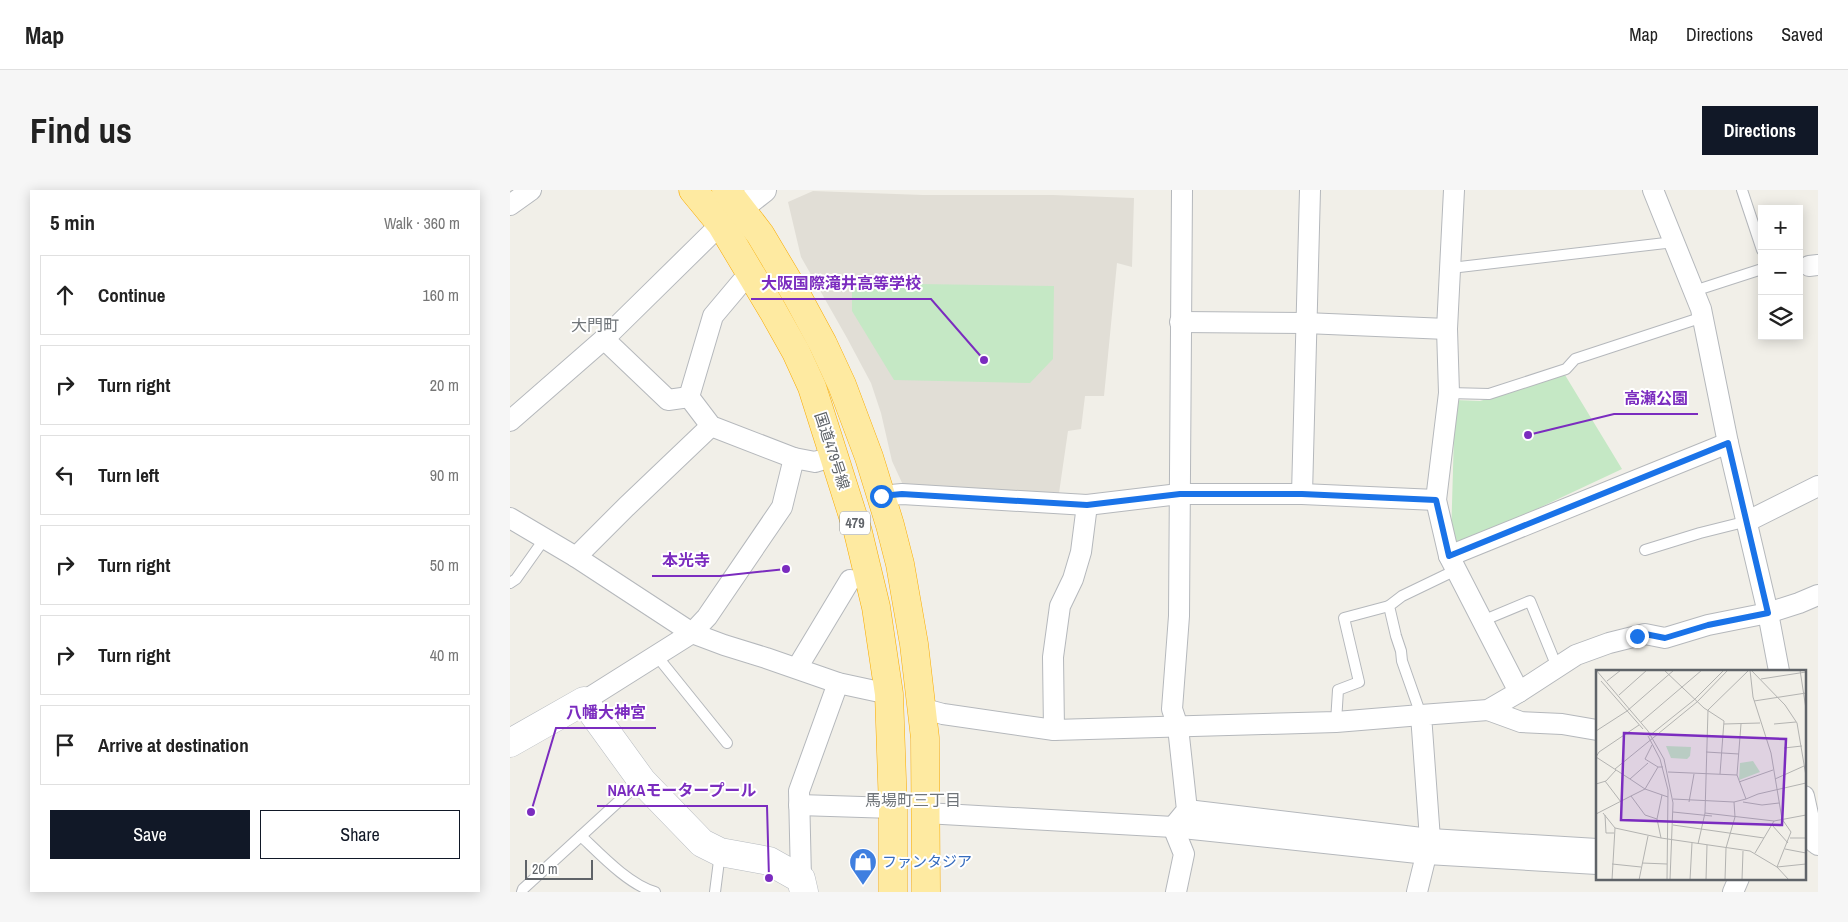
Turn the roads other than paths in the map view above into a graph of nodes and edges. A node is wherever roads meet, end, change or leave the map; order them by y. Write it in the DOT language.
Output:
graph roads {
  1 [pos="531,190"];
  2 [pos="764,190"];
  3 [pos="1182,190"];
  4 [pos="1310,190"];
  5 [pos="1454,190"];
  6 [pos="1653,190"];
  7 [pos="1742,190"];
  8 [pos="720,200"];
  9 [pos="510,205"];
  10 [pos="1758,238"];
  11 [pos="1674,242"];
  12 [pos="1451,268"];
  13 [pos="1758,270"];
  14 [pos="750,272"];
  15 [pos="1694,291"];
  16 [pos="1702,317"];
  17 [pos="1180,322"];
  18 [pos="1305,323"];
  19 [pos="1447,329"];
  20 [pos="604,339"];
  21 [pos="1449,393"];
  22 [pos="689,397"];
  23 [pos="510,421"];
  24 [pos="711,426"];
  25 [pos="1728,443"];
  26 [pos="834,456"];
  27 [pos="794,458"];
  28 [pos="1818,486"];
  29 [pos="1180,494"];
  30 [pos="1302,494"];
  31 [pos="881,496"];
  32 [pos="1436,500"];
  33 [pos="1087,505"];
  34 [pos="510,518"];
  35 [pos="1748,521"];
  36 [pos="545,538"];
  37 [pos="1645,550"];
  38 [pos="576,557"];
  39 [pos="1452,563"];
  40 [pos="850,580"];
  41 [pos="510,583"];
  42 [pos="1818,594"];
  43 [pos="1389,606"];
  44 [pos="1768,613"];
  45 [pos="1482,621"];
  46 [pos="692,633"];
  47 [pos="656,655"];
  48 [pos="1557,667"];
  49 [pos="797,668"];
  50 [pos="1779,670"];
  51 [pos="838,683"];
  52 [pos="1520,692"];
  53 [pos="888,694"];
  54 [pos="584,701"];
  55 [pos="921,708"];
  56 [pos="1488,710"];
  57 [pos="1421,715"];
  58 [pos="1336,722"];
  59 [pos="1178,727"];
  60 [pos="1054,730"];
  61 [pos="1596,730"];
  62 [pos="510,743"];
  63 [pos="727,743"];
  64 [pos="642,781"];
  65 [pos="799,804"];
  66 [pos="1806,805"];
  67 [pos="892,808"];
  68 [pos="1187,810"];
  69 [pos="925,813"];
  70 [pos="1173,827"];
  71 [pos="581,836"];
  72 [pos="1814,843"];
  73 [pos="1428,846"];
  74 [pos="1596,850"];
  75 [pos="720,852"];
  76 [pos="1596,864"];
  77 [pos="1738,880"];
  78 [pos="803,886"];
  79 [pos="522,892"];
  80 [pos="655,892"];
  81 [pos="715,892"];
  82 [pos="893,892"];
  83 [pos="926,892"];
  84 [pos="1176,892"];
  85 [pos="1417,892"];
  86 [pos="1732,892"];
  1 -- 9 [label="street"];
  2 -- 8 [label="street"];
  3 -- 17 [label="street"];
  4 -- 18 [label="street"];
  5 -- 12 [label="street"];
  6 -- 11 [label="street"];
  7 -- 10 [label="lane"];
  8 -- 14 [label="highway, 国道479号線 / 479"];
  8 -- 20 [label="street"];
  8 -- 31 [label="highway, 国道479号線 / 479"];
  11 -- 12 [label="lane"];
  11 -- 15 [label="street"];
  12 -- 19 [label="street"];
  13 -- 15 [label="lane"];
  14 -- 22 [label="street"];
  14 -- 26 [label="highway, 国道479号線 / 479"];
  15 -- 16 [label="street"];
  16 -- 21 [label="lane"];
  16 -- 25 [label="street"];
  17 -- 18 [label="street"];
  17 -- 29 [label="street"];
  18 -- 19 [label="street"];
  18 -- 30 [label="street"];
  19 -- 21 [label="street"];
  20 -- 22 [label="street"];
  20 -- 23 [label="street"];
  21 -- 32 [label="street"];
  22 -- 24 [label="street"];
  24 -- 27 [label="street"];
  24 -- 38 [label="street"];
  25 -- 35 [label="street"];
  25 -- 39 [label="street"];
  26 -- 27 [label="street"];
  26 -- 53 [label="highway, 国道479号線 / 479"];
  27 -- 46 [label="street"];
  28 -- 35 [label="street"];
  29 -- 30 [label="street"];
  29 -- 33 [label="street"];
  29 -- 59 [label="street"];
  30 -- 32 [label="street"];
  31 -- 33 [label="street"];
  31 -- 55 [label="highway, 国道479号線 / 479"];
  32 -- 39 [label="street"];
  33 -- 60 [label="street"];
  34 -- 36 [label="street"];
  35 -- 37 [label="lane"];
  35 -- 44 [label="street"];
  36 -- 38 [label="street"];
  36 -- 41 [label="lane"];
  38 -- 46 [label="street"];
  39 -- 43 [label="lane"];
  39 -- 45 [label="street"];
  40 -- 49 [label="street"];
  42 -- 44 [label="street"];
  43 -- 57 [label="lane"];
  43 -- 58 [label="lane"];
  44 -- 48 [label="street"];
  44 -- 50 [label="street"];
  45 -- 48 [label="lane"];
  45 -- 52 [label="street"];
  46 -- 47 [label="street"];
  46 -- 49 [label="street"];
  47 -- 54 [label="street"];
  47 -- 63 [label="lane"];
  48 -- 52 [label="street"];
  49 -- 51 [label="street"];
  51 -- 53 [label="street"];
  51 -- 65 [label="street"];
  52 -- 56 [label="street"];
  53 -- 67 [label="highway, 国道479号線 / 479"];
  54 -- 62 [label="main road"];
  54 -- 64 [label="main road"];
  55 -- 60 [label="street"];
  55 -- 69 [label="highway, 国道479号線 / 479"];
  56 -- 57 [label="street"];
  56 -- 61 [label="street"];
  57 -- 58 [label="street"];
  57 -- 73 [label="street"];
  58 -- 59 [label="street"];
  59 -- 60 [label="street"];
  59 -- 68 [label="street"];
  64 -- 71 [label="lane"];
  64 -- 75 [label="main road"];
  65 -- 67 [label="street"];
  65 -- 78 [label="street"];
  66 -- 72 [label="street"];
  67 -- 82 [label="highway, 国道479号線 / 479"];
  68 -- 70 [label="street"];
  68 -- 73 [label="street"];
  69 -- 70 [label="street"];
  69 -- 83 [label="highway, 国道479号線 / 479"];
  70 -- 73 [label="street"];
  70 -- 84 [label="street"];
  71 -- 79 [label="lane"];
  71 -- 80 [label="lane"];
  73 -- 74 [label="street"];
  73 -- 76 [label="street"];
  73 -- 85 [label="street"];
  75 -- 78 [label="main road"];
  75 -- 81 [label="lane"];
  77 -- 86 [label="street"];
}
